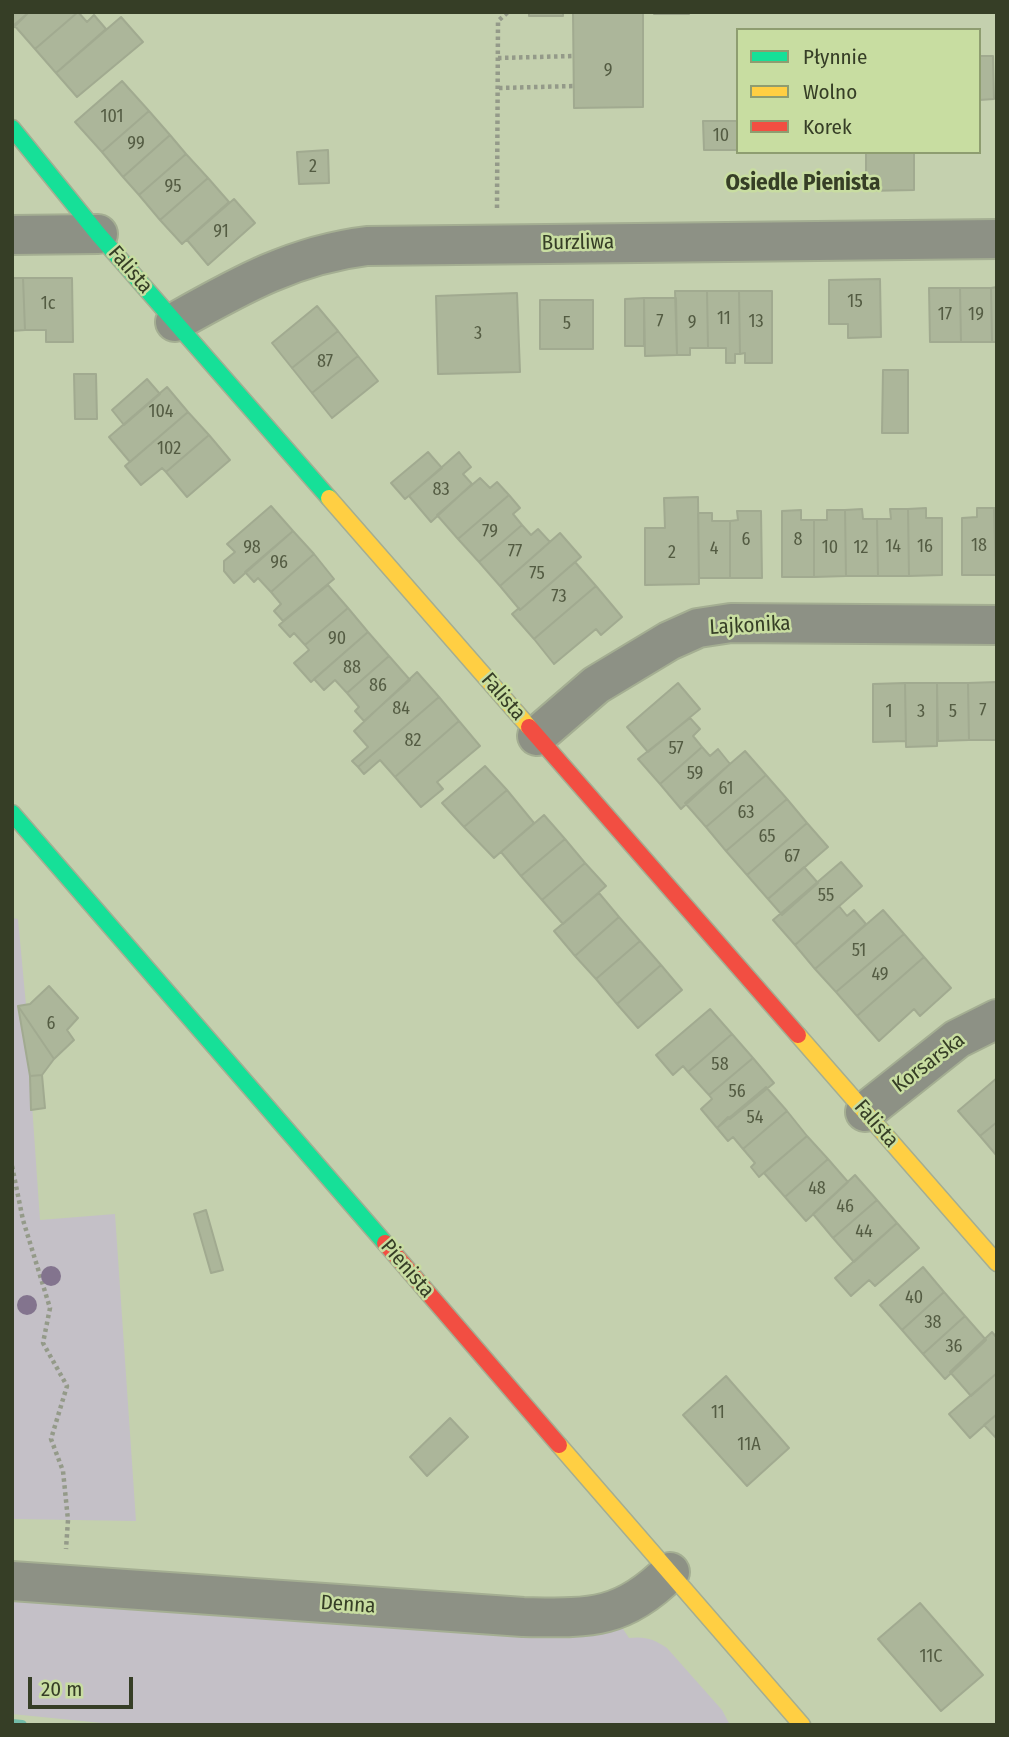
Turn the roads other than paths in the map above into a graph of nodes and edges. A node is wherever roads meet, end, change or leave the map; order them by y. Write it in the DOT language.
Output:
graph roads {
  1 [pos="12,128"];
  2 [pos="98,234"];
  3 [pos="12,235"];
  4 [pos="997,239"];
  5 [pos="175,322"];
  6 [pos="997,625"];
  7 [pos="537,736"];
  8 [pos="12,813"];
  9 [pos="997,1019"];
  10 [pos="865,1112"];
  11 [pos="997,1263"];
  12 [pos="670,1572"];
  13 [pos="12,1581"];
  14 [pos="802,1725"];
  1 -- 2 [label="street, Falista"];
  2 -- 3 [label="street"];
  2 -- 5 [label="street, Falista"];
  4 -- 5 [label="street, Burzliwa"];
  5 -- 7 [label="street, Falista"];
  6 -- 7 [label="street, Lajkonika"];
  7 -- 10 [label="street, Falista"];
  8 -- 12 [label="street, Pienista"];
  9 -- 10 [label="street, Korsarska"];
  10 -- 11 [label="street, Falista"];
  12 -- 13 [label="street, Denna"];
  12 -- 14 [label="street, Pienista"];
}
